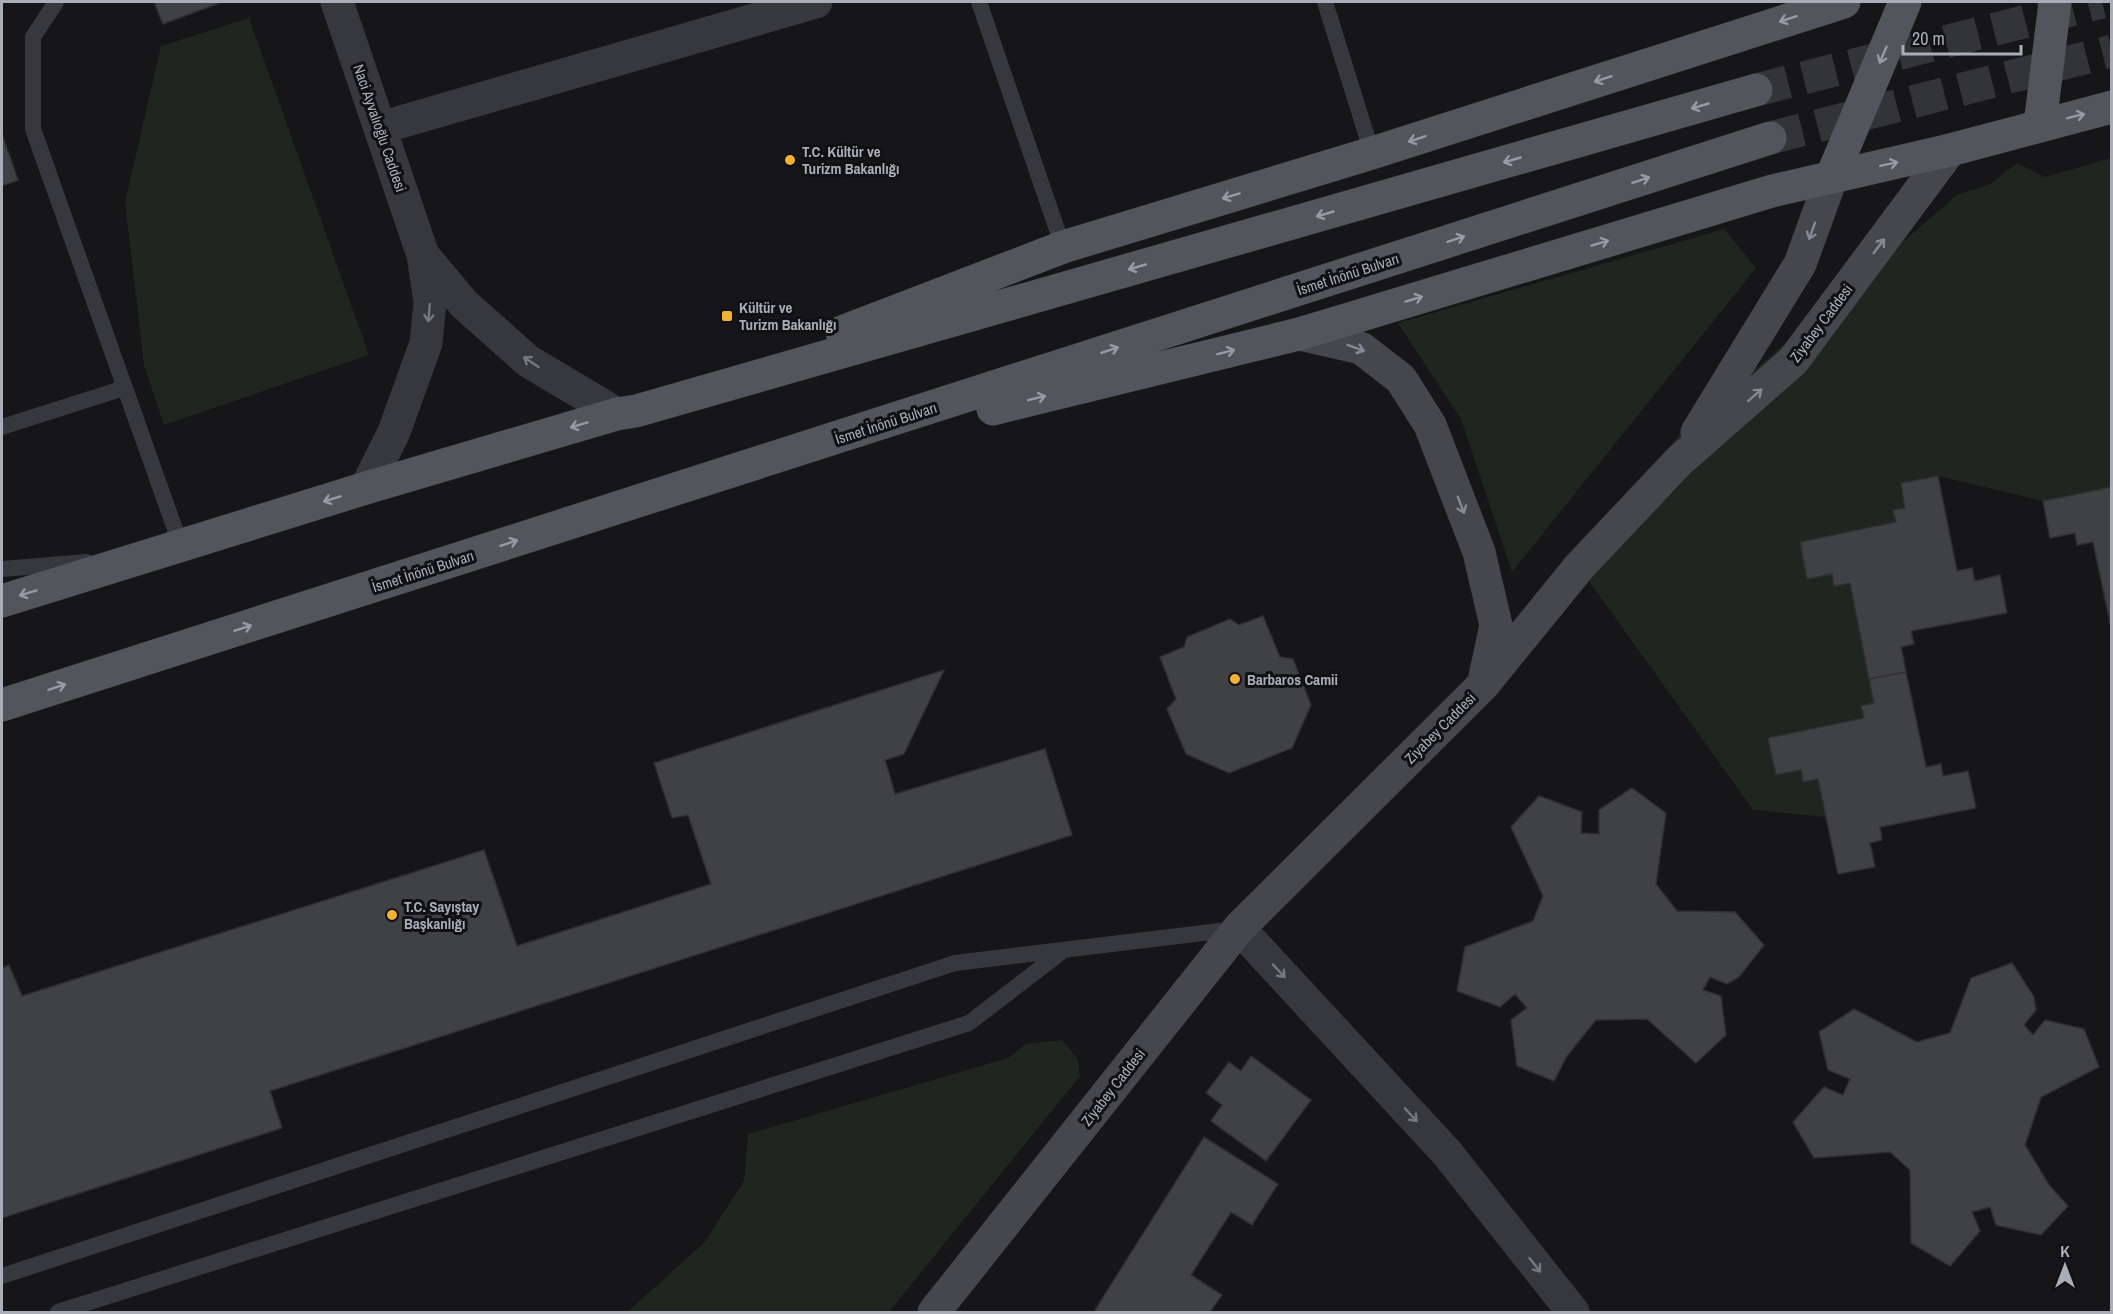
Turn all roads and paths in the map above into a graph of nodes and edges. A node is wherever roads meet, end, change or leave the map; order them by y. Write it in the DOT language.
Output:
graph roads {
  1 [pos="56,2"];
  2 [pos="337,2"];
  3 [pos="816,2"];
  4 [pos="980,2"];
  5 [pos="1325,2"];
  6 [pos="1844,2"];
  7 [pos="1905,2"];
  8 [pos="2055,2"];
  9 [pos="1756,90"];
  10 [pos="2112,107"];
  11 [pos="2040,124"];
  12 [pos="380,128"];
  13 [pos="1770,138"];
  14 [pos="1950,150"];
  15 [pos="1372,153"];
  16 [pos="1832,176"];
  17 [pos="1063,247"];
  18 [pos="423,255"];
  19 [pos="1299,334"];
  20 [pos="124,388"];
  21 [pos="626,412"];
  22 [pos="2,427"];
  23 [pos="1679,461"];
  24 [pos="715,478"];
  25 [pos="366,488"];
  26 [pos="181,546"];
  27 [pos="144,557"];
  28 [pos="2,569"];
  29 [pos="2,601"];
  30 [pos="1483,686"];
  31 [pos="2,705"];
  32 [pos="1239,928"];
  33 [pos="1064,950"];
  34 [pos="2,1276"];
  35 [pos="58,1312"];
  36 [pos="934,1312"];
  37 [pos="1573,1312"];
  1 -- 20 [label="lane"];
  2 -- 12 [label="street, Naci Ayvalıoğlu Caddesi"];
  3 -- 12 [label="street"];
  4 -- 17 [label="lane"];
  5 -- 15 [label="lane"];
  6 -- 15 [label="main road, one-way"];
  7 -- 16 [label="main road, one-way"];
  8 -- 11 [label="main road"];
  9 -- 21 [label="main road, one-way"];
  11 -- 10 [label="main road, one-way"];
  11 -- 14 [label="main road"];
  12 -- 18 [label="street, Naci Ayvalıoğlu Caddesi"];
  24 -- 13 [label="main road, İsmet İnönü Bulvarı, one-way"];
  16 -- 14 [label="main road, one-way"];
  23 -- 14 [label="main road, Ziyabey Caddesi, one-way"];
  15 -- 17 [label="main road, one-way"];
  19 -- 16 [label="main road, one-way"];
  16 -- 23 [label="main road, one-way"];
  17 -- 21 [label="main road"];
  21 -- 18 [label="street, Naci Ayvalıoğlu Caddesi, one-way"];
  18 -- 25 [label="street, Naci Ayvalıoğlu Caddesi, one-way"];
  24 -- 19 [label="main road, one-way"];
  19 -- 30 [label="main road, one-way"];
  20 -- 22 [label="lane"];
  20 -- 26 [label="lane"];
  21 -- 25 [label="main road, one-way"];
  23 -- 30 [label="main road, Ziyabey Caddesi"];
  31 -- 24 [label="main road, İsmet İnönü Bulvarı, one-way"];
  25 -- 26 [label="main road, one-way"];
  26 -- 27 [label="main road"];
  27 -- 28 [label="lane"];
  27 -- 29 [label="main road, one-way"];
  30 -- 32 [label="main road, Ziyabey Caddesi"];
  32 -- 33 [label="lane"];
  32 -- 36 [label="main road, Ziyabey Caddesi"];
  32 -- 37 [label="street, one-way"];
  33 -- 34 [label="lane"];
  33 -- 35 [label="lane"];
}
